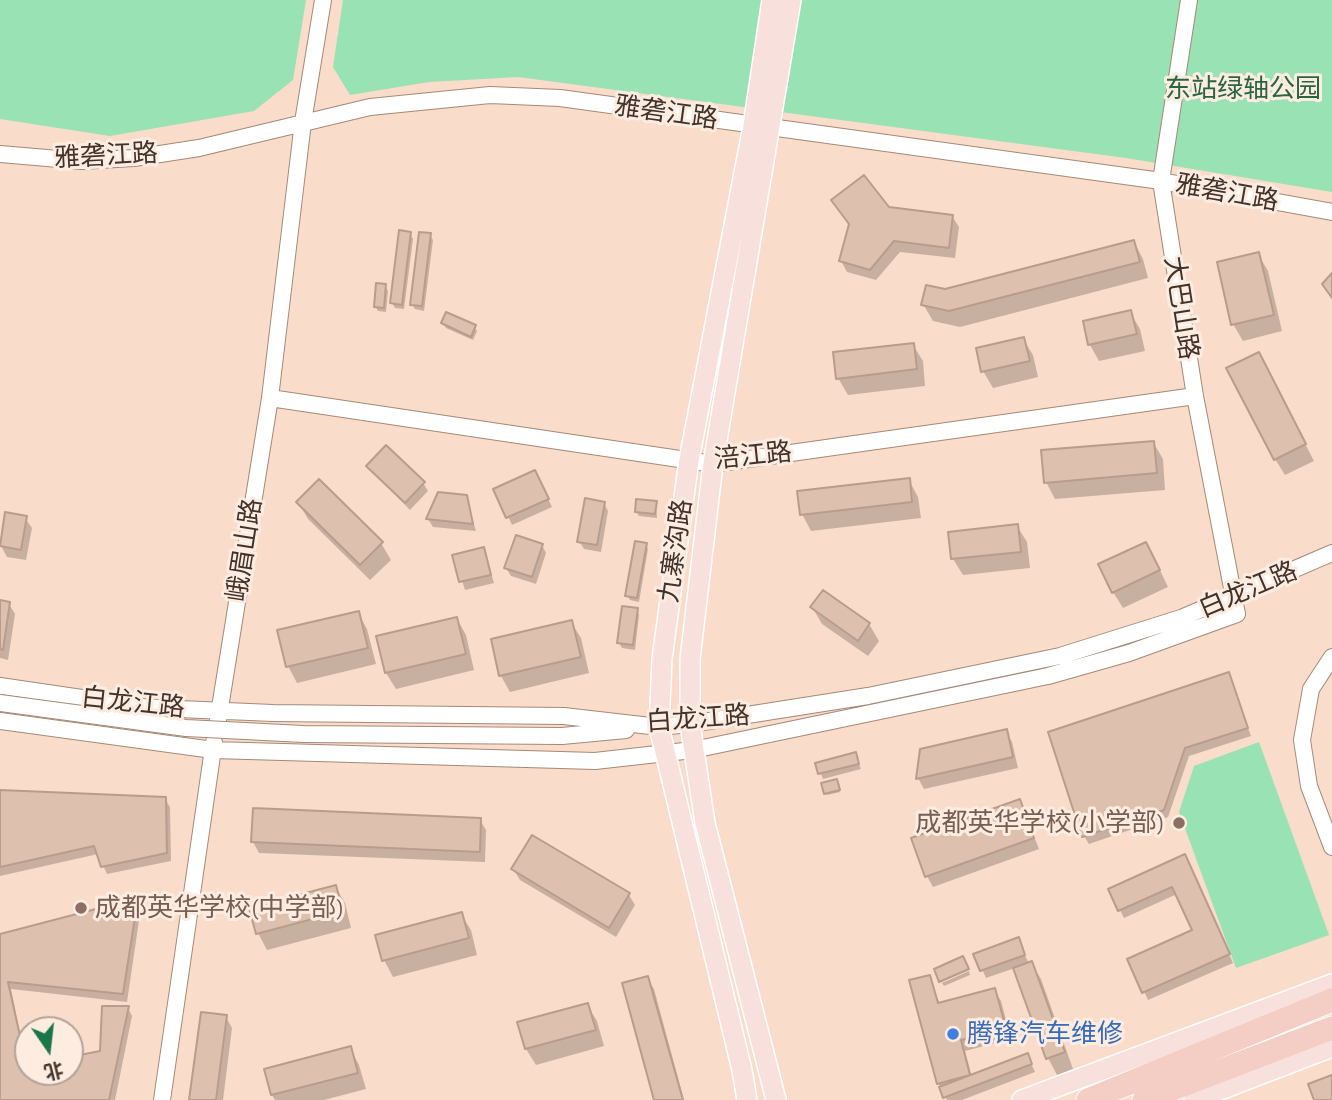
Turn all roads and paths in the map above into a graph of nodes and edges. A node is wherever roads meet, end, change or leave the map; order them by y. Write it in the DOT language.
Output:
graph roads {
  1 [pos="323,0"];
  2 [pos="772,0"];
  3 [pos="791,0"];
  4 [pos="1189,0"];
  5 [pos="303,122"];
  6 [pos="762,128"];
  7 [pos="0,154"];
  8 [pos="1161,181"];
  9 [pos="1332,212"];
  10 [pos="1195,396"];
  11 [pos="270,398"];
  12 [pos="689,460"];
  13 [pos="713,464"];
  14 [pos="1332,553"];
  15 [pos="1234,596"];
  16 [pos="1237,614"];
  17 [pos="1332,657"];
  18 [pos="0,686"];
  19 [pos="0,703"];
  20 [pos="220,711"];
  21 [pos="0,721"];
  22 [pos="690,724"];
  23 [pos="659,727"];
  24 [pos="213,750"];
  25 [pos="693,750"];
  26 [pos="664,755"];
  27 [pos="1332,847"];
  28 [pos="1332,984"];
  29 [pos="1332,1000"];
  30 [pos="1332,1028"];
  31 [pos="1332,1047"];
  32 [pos="162,1100"];
  33 [pos="747,1100"];
  34 [pos="776,1100"];
  35 [pos="1022,1100"];
  36 [pos="1088,1100"];
  37 [pos="1144,1100"];
  38 [pos="1194,1100"];
  1 -- 5 [label="street, 峨眉山路"];
  2 -- 6 [label="main road, 九寨沟路"];
  3 -- 6 [label="main road, 九寨沟路"];
  4 -- 8 [label="street, 大巴山路"];
  5 -- 6 [label="street, 雅砻江路"];
  5 -- 7 [label="street, 雅砻江路"];
  5 -- 11 [label="street, 峨眉山路"];
  6 -- 8 [label="street, 雅砻江路"];
  6 -- 12 [label="main road, 九寨沟路"];
  6 -- 13 [label="main road, 九寨沟路"];
  8 -- 9 [label="street, 雅砻江路"];
  8 -- 10 [label="street, 大巴山路"];
  10 -- 13 [label="street, 涪江路"];
  10 -- 15 [label="street, 大巴山路"];
  11 -- 12 [label="street, 涪江路"];
  11 -- 20 [label="street, 峨眉山路"];
  12 -- 13 [label="street, 涪江路"];
  12 -- 23 [label="main road, 九寨沟路"];
  13 -- 22 [label="main road, 九寨沟路"];
  14 -- 15 [label="street, 白龙江路"];
  15 -- 16 [label="street, 大巴山路"];
  15 -- 22 [label="street, 白龙江路"];
  16 -- 25 [label="street, 白龙江路"];
  17 -- 27 [label="street"];
  18 -- 20 [label="street, 白龙江路"];
  19 -- 23 [label="street, bridge"];
  20 -- 23 [label="street, 白龙江路"];
  20 -- 24 [label="street, 峨眉山路"];
  21 -- 24 [label="street, 白龙江路"];
  22 -- 23 [label="street, 白龙江路"];
  22 -- 25 [label="main road, 九寨沟路"];
  23 -- 26 [label="main road, 九寨沟路"];
  24 -- 26 [label="street, 白龙江路"];
  24 -- 32 [label="street, 峨眉山路"];
  25 -- 26 [label="street, 白龙江路"];
  25 -- 34 [label="main road, 九寨沟路"];
  26 -- 33 [label="main road, 九寨沟路"];
  28 -- 35 [label="main road"];
  29 -- 36 [label="highway"];
  30 -- 37 [label="highway"];
  31 -- 38 [label="main road"];
}
